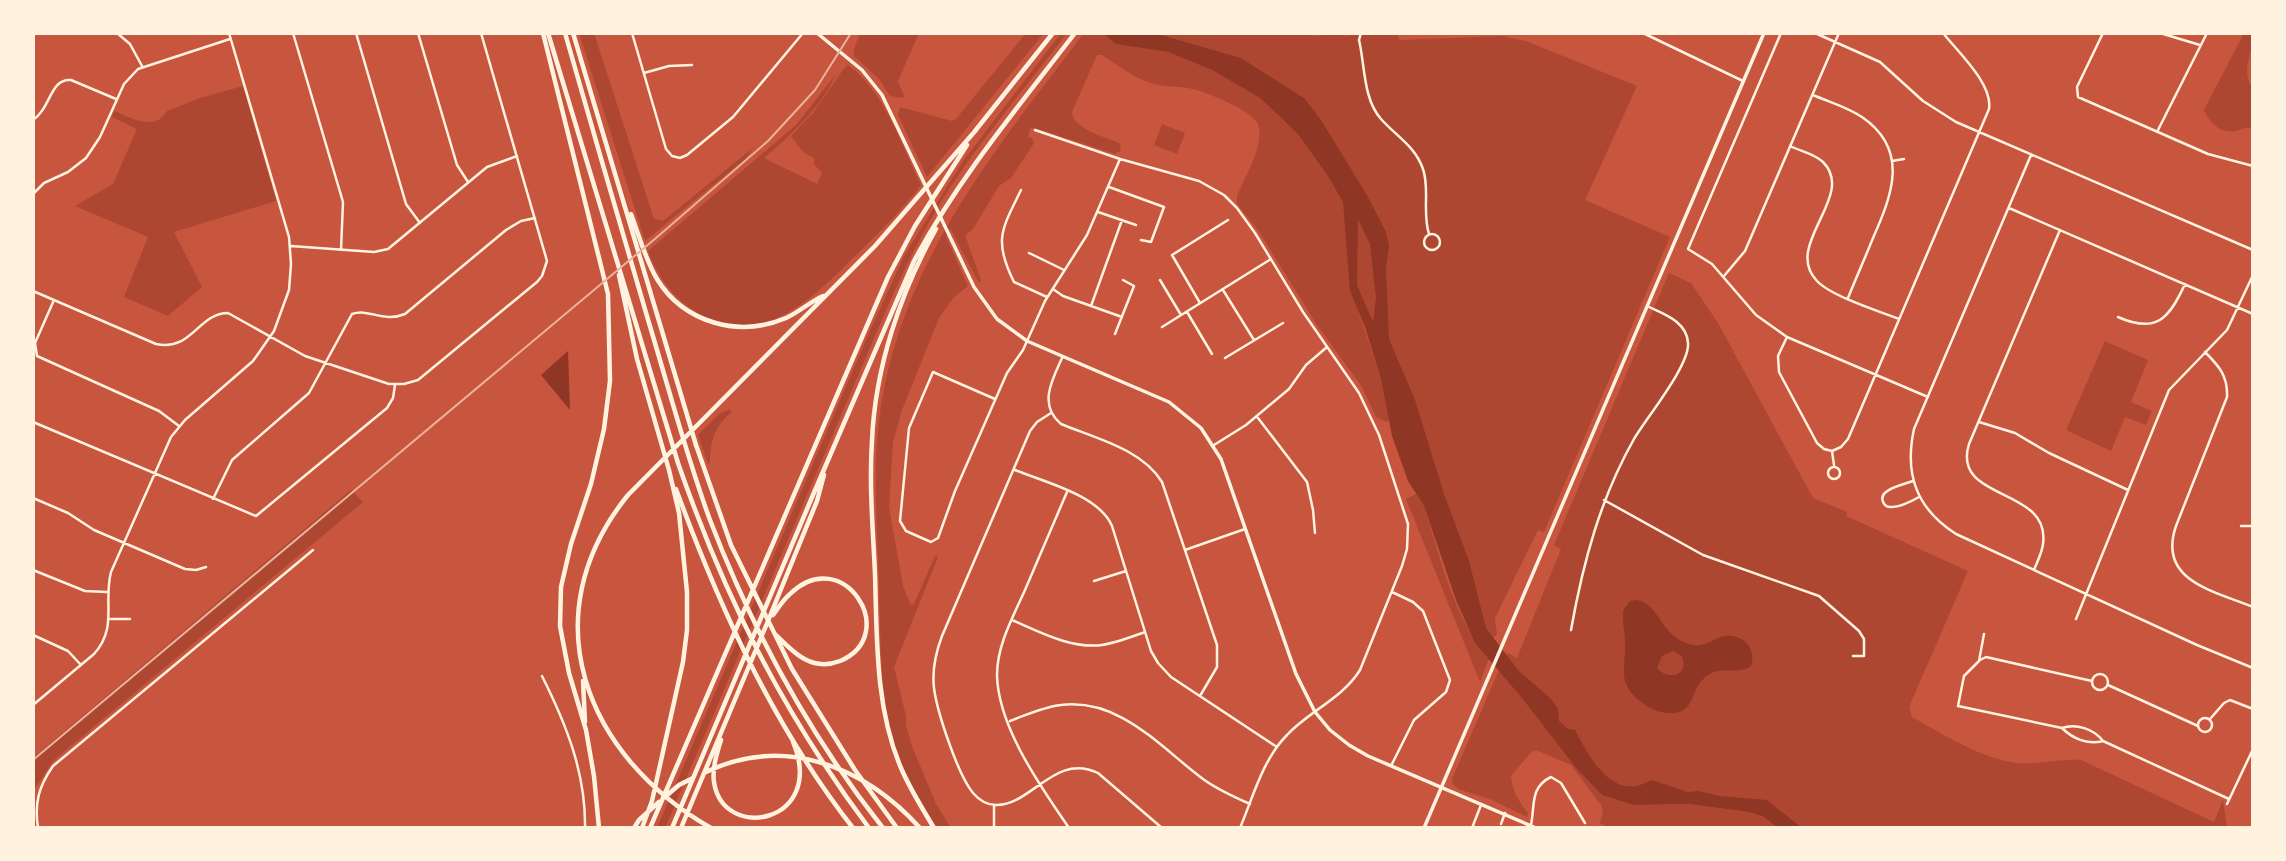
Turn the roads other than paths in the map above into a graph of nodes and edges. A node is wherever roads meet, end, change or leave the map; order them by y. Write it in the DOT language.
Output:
graph roads {
  1 [pos="117,33"];
  2 [pos="229,33"];
  3 [pos="293,33"];
  4 [pos="356,33"];
  5 [pos="418,33"];
  6 [pos="481,33"];
  7 [pos="545,33"];
  8 [pos="565,33"];
  9 [pos="573,33"];
  10 [pos="632,33"];
  11 [pos="803,33"];
  12 [pos="817,33"];
  13 [pos="1053,33"];
  14 [pos="1361,33"];
  15 [pos="1643,33"];
  16 [pos="1764,33"];
  17 [pos="1781,33"];
  18 [pos="1815,33"];
  19 [pos="1839,33"];
  20 [pos="1943,33"];
  21 [pos="2104,33"];
  22 [pos="2160,33"];
  23 [pos="2207,33"];
  24 [pos="1075,34"];
  25 [pos="231,39"];
  26 [pos="1835,42"];
  27 [pos="2200,46"];
  28 [pos="692,65"];
  29 [pos="142,66"];
  30 [pos="643,73"];
  31 [pos="1743,81"];
  32 [pos="1813,95"];
  33 [pos="116,99"];
  34 [pos="33,120"];
  35 [pos="976,130"];
  36 [pos="1035,130"];
  37 [pos="1979,132"];
  38 [pos="2157,132"];
  39 [pos="1790,146"];
  40 [pos="2031,155"];
  41 [pos="517,156"];
  42 [pos="1120,159"];
  43 [pos="1904,159"];
  44 [pos="1892,161"];
  45 [pos="2253,166"];
  46 [pos="469,182"];
  47 [pos="1109,187"];
  48 [pos="957,190"];
  49 [pos="1021,190"];
  50 [pos="33,194"];
  51 [pos="2008,208"];
  52 [pos="1098,212"];
  53 [pos="535,218"];
  54 [pos="1122,220"];
  55 [pos="1228,220"];
  56 [pos="420,223"];
  57 [pos="1136,225"];
  58 [pos="2060,230"];
  59 [pos="1429,234"];
  60 [pos="637,236"];
  61 [pos="1141,240"];
  62 [pos="290,246"];
  63 [pos="341,250"];
  64 [pos="2253,250"];
  65 [pos="1029,253"];
  66 [pos="1271,259"];
  67 [pos="1064,271"];
  68 [pos="2253,275"];
  69 [pos="1724,276"];
  70 [pos="1123,280"];
  71 [pos="1160,280"];
  72 [pos="622,284"];
  73 [pos="2185,285"];
  74 [pos="1053,289"];
  75 [pos="1223,289"];
  76 [pos="33,291"];
  77 [pos="830,292"];
  78 [pos="1047,297"];
  79 [pos="1847,298"];
  80 [pos="54,300"];
  81 [pos="1200,303"];
  82 [pos="1091,306"];
  83 [pos="1647,306"];
  84 [pos="2238,307"];
  85 [pos="1186,312"];
  86 [pos="2253,314"];
  87 [pos="1181,315"];
  88 [pos="1122,317"];
  89 [pos="2118,317"];
  90 [pos="1899,319"];
  91 [pos="1283,323"];
  92 [pos="1162,327"];
  93 [pos="1115,334"];
  94 [pos="271,337"];
  95 [pos="1787,337"];
  96 [pos="1254,340"];
  97 [pos="1027,341"];
  98 [pos="1327,347"];
  99 [pos="2205,352"];
  100 [pos="1212,354"];
  101 [pos="1062,356"];
  102 [pos="1225,358"];
  103 [pos="326,363"];
  104 [pos="1875,375"];
  105 [pos="395,385"];
  106 [pos="1928,397"];
  107 [pos="995,399"];
  108 [pos="1051,412"];
  109 [pos="1257,417"];
  110 [pos="33,422"];
  111 [pos="1979,422"];
  112 [pos="179,426"];
  113 [pos="1214,445"];
  114 [pos="1832,451"];
  115 [pos="828,460"];
  116 [pos="1834,466"];
  117 [pos="1014,469"];
  118 [pos="670,470"];
  119 [pos="153,474"];
  120 [pos="1913,481"];
  121 [pos="2129,490"];
  122 [pos="1067,492"];
  123 [pos="1919,497"];
  124 [pos="33,498"];
  125 [pos="213,499"];
  126 [pos="1604,500"];
  127 [pos="2241,526"];
  128 [pos="2253,526"];
  129 [pos="1245,529"];
  130 [pos="1315,533"];
  131 [pos="124,543"];
  132 [pos="1185,550"];
  133 [pos="313,551"];
  134 [pos="206,567"];
  135 [pos="33,570"];
  136 [pos="2034,570"];
  137 [pos="1126,571"];
  138 [pos="1094,581"];
  139 [pos="1392,592"];
  140 [pos="107,593"];
  141 [pos="2086,595"];
  142 [pos="2253,607"];
  143 [pos="110,619"];
  144 [pos="130,619"];
  145 [pos="1012,620"];
  146 [pos="2076,620"];
  147 [pos="768,621"];
  148 [pos="1571,630"];
  149 [pos="773,632"];
  150 [pos="1145,632"];
  151 [pos="1984,634"];
  152 [pos="33,635"];
  153 [pos="1853,656"];
  154 [pos="1979,661"];
  155 [pos="81,665"];
  156 [pos="2253,668"];
  157 [pos="582,670"];
  158 [pos="542,676"];
  159 [pos="2092,681"];
  160 [pos="2108,685"];
  161 [pos="1200,696"];
  162 [pos="33,705"];
  163 [pos="2253,709"];
  164 [pos="1315,712"];
  165 [pos="729,715"];
  166 [pos="2210,719"];
  167 [pos="1008,722"];
  168 [pos="2198,726"];
  169 [pos="786,727"];
  170 [pos="2062,728"];
  171 [pos="586,730"];
  172 [pos="2103,741"];
  173 [pos="1277,747"];
  174 [pos="2253,749"];
  175 [pos="1391,766"];
  176 [pos="1039,785"];
  177 [pos="1441,788"];
  178 [pos="2229,799"];
  179 [pos="1482,803"];
  180 [pos="1250,804"];
  181 [pos="2227,804"];
  182 [pos="993,805"];
  183 [pos="1506,813"];
  184 [pos="1585,823"];
  185 [pos="1500,824"];
  186 [pos="1531,825"];
  187 [pos="38,828"];
  188 [pos="585,828"];
  189 [pos="599,828"];
  190 [pos="634,828"];
  191 [pos="642,828"];
  192 [pos="650,828"];
  193 [pos="672,828"];
  194 [pos="681,828"];
  195 [pos="711,828"];
  196 [pos="853,828"];
  197 [pos="869,828"];
  198 [pos="883,828"];
  199 [pos="897,828"];
  200 [pos="920,828"];
  201 [pos="934,828"];
  202 [pos="994,828"];
  203 [pos="1069,828"];
  204 [pos="1162,828"];
  205 [pos="1240,828"];
  206 [pos="1424,828"];
  207 [pos="1472,828"];
  208 [pos="1536,828"];
  1 -- 29 [label="street"];
  2 -- 25 [label="street"];
  3 -- 63 [label="street"];
  4 -- 56 [label="street"];
  5 -- 46 [label="street"];
  6 -- 41 [label="street"];
  7 -- 72 [label="highway"];
  7 -- 171 [label="highway"];
  8 -- 198 [label="highway"];
  9 -- 60 [label="highway"];
  10 -- 30 [label="street"];
  11 -- 30 [label="street"];
  12 -- 97 [label="street"];
  13 -- 35 [label="highway"];
  14 -- 59 [label="street"];
  15 -- 31 [label="street"];
  16 -- 31 [label="street"];
  17 -- 69 [label="street"];
  18 -- 26 [label="street"];
  19 -- 26 [label="street"];
  20 -- 37 [label="street"];
  21 -- 38 [label="street"];
  22 -- 27 [label="street"];
  23 -- 27 [label="street"];
  24 -- 48 [label="highway"];
  25 -- 29 [label="street"];
  25 -- 62 [label="street"];
  26 -- 32 [label="street"];
  26 -- 37 [label="street"];
  27 -- 38 [label="street"];
  28 -- 30 [label="street"];
  29 -- 33 [label="street"];
  31 -- 83 [label="street"];
  32 -- 39 [label="street"];
  32 -- 44 [label="street"];
  33 -- 34 [label="street"];
  33 -- 50 [label="street"];
  35 -- 77 [label="highway"];
  35 -- 192 [label="highway"];
  36 -- 42 [label="street"];
  37 -- 40 [label="street"];
  37 -- 90 [label="street"];
  38 -- 45 [label="street"];
  39 -- 69 [label="street"];
  39 -- 79 [label="street"];
  40 -- 51 [label="street"];
  40 -- 64 [label="street"];
  41 -- 46 [label="street"];
  41 -- 53 [label="street"];
  42 -- 47 [label="street"];
  42 -- 66 [label="street"];
  43 -- 44 [label="street"];
  44 -- 79 [label="street"];
  46 -- 56 [label="street"];
  47 -- 52 [label="street"];
  47 -- 61 [label="street"];
  48 -- 115 [label="highway"];
  48 -- 201 [label="highway"];
  49 -- 78 [label="street"];
  51 -- 58 [label="street"];
  51 -- 106 [label="street"];
  52 -- 54 [label="street"];
  52 -- 67 [label="street"];
  53 -- 103 [label="street"];
  53 -- 105 [label="street"];
  54 -- 57 [label="street"];
  54 -- 82 [label="street"];
  55 -- 81 [label="street"];
  56 -- 63 [label="street"];
  58 -- 73 [label="street"];
  58 -- 111 [label="street"];
  59 -- 59 [label="street"];
  60 -- 77 [label="highway"];
  60 -- 149 [label="highway"];
  62 -- 63 [label="street"];
  62 -- 94 [label="street"];
  65 -- 67 [label="street"];
  66 -- 75 [label="street"];
  66 -- 98 [label="street"];
  67 -- 74 [label="street"];
  68 -- 84 [label="street"];
  69 -- 95 [label="street"];
  70 -- 88 [label="street"];
  71 -- 87 [label="street"];
  72 -- 118 [label="highway"];
  72 -- 197 [label="highway"];
  73 -- 84 [label="street"];
  73 -- 89 [label="street"];
  74 -- 78 [label="street"];
  74 -- 82 [label="street"];
  75 -- 81 [label="street"];
  75 -- 96 [label="street"];
  76 -- 80 [label="street"];
  77 -- 157 [label="highway"];
  78 -- 97 [label="street"];
  79 -- 90 [label="street"];
  80 -- 94 [label="street"];
  80 -- 112 [label="street"];
  81 -- 85 [label="street"];
  82 -- 88 [label="street"];
  83 -- 126 [label="street"];
  83 -- 177 [label="street"];
  84 -- 86 [label="street"];
  84 -- 99 [label="street"];
  85 -- 87 [label="street"];
  85 -- 100 [label="street"];
  87 -- 92 [label="street"];
  88 -- 93 [label="street"];
  90 -- 104 [label="street"];
  91 -- 96 [label="street"];
  94 -- 103 [label="street"];
  94 -- 112 [label="street"];
  95 -- 104 [label="street"];
  95 -- 114 [label="street"];
  96 -- 102 [label="street"];
  97 -- 101 [label="street"];
  97 -- 107 [label="street"];
  98 -- 109 [label="street"];
  98 -- 139 [label="street"];
  99 -- 121 [label="street"];
  99 -- 142 [label="street"];
  101 -- 108 [label="street"];
  101 -- 113 [label="street"];
  103 -- 105 [label="street"];
  103 -- 125 [label="street"];
  104 -- 106 [label="street"];
  104 -- 114 [label="street"];
  105 -- 125 [label="street"];
  106 -- 120 [label="street"];
  107 -- 107 [label="street"];
  108 -- 117 [label="street"];
  108 -- 132 [label="street"];
  109 -- 113 [label="street"];
  109 -- 130 [label="street"];
  110 -- 119 [label="street"];
  111 -- 121 [label="street"];
  111 -- 136 [label="street"];
  112 -- 119 [label="street"];
  113 -- 129 [label="street"];
  114 -- 116 [label="street"];
  115 -- 147 [label="highway"];
  115 -- 193 [label="highway"];
  117 -- 122 [label="street"];
  117 -- 182 [label="street"];
  118 -- 169 [label="highway"];
  118 -- 191 [label="highway"];
  119 -- 125 [label="street"];
  119 -- 131 [label="street"];
  120 -- 123 [label="street"];
  120 -- 123 [label="street"];
  121 -- 141 [label="street"];
  122 -- 137 [label="street"];
  122 -- 145 [label="street"];
  123 -- 136 [label="street"];
  124 -- 131 [label="street"];
  126 -- 148 [label="street"];
  126 -- 153 [label="street"];
  127 -- 128 [label="street"];
  129 -- 132 [label="street"];
  129 -- 164 [label="street"];
  131 -- 134 [label="street"];
  131 -- 140 [label="street"];
  132 -- 161 [label="street"];
  133 -- 187 [label="street"];
  135 -- 140 [label="street"];
  136 -- 141 [label="street"];
  137 -- 138 [label="street"];
  137 -- 150 [label="street"];
  139 -- 164 [label="street"];
  139 -- 175 [label="street"];
  140 -- 143 [label="street"];
  141 -- 146 [label="street"];
  141 -- 156 [label="street"];
  143 -- 144 [label="street"];
  143 -- 155 [label="street"];
  145 -- 150 [label="street"];
  145 -- 167 [label="street"];
  147 -- 149 [label="highway"];
  147 -- 165 [label="highway"];
  149 -- 199 [label="highway"];
  150 -- 161 [label="street"];
  151 -- 154 [label="street"];
  152 -- 155 [label="street"];
  154 -- 159 [label="street"];
  154 -- 170 [label="street"];
  155 -- 162 [label="street"];
  157 -- 171 [label="highway"];
  157 -- 195 [label="highway"];
  158 -- 188 [label="street"];
  159 -- 160 [label="street"];
  159 -- 160 [label="street"];
  160 -- 168 [label="street"];
  161 -- 173 [label="street"];
  163 -- 166 [label="street"];
  164 -- 173 [label="street"];
  164 -- 175 [label="street"];
  165 -- 169 [label="highway"];
  165 -- 194 [label="highway"];
  166 -- 168 [label="street"];
  166 -- 168 [label="street"];
  167 -- 176 [label="street"];
  167 -- 180 [label="street"];
  169 -- 196 [label="highway"];
  170 -- 172 [label="street"];
  170 -- 172 [label="street"];
  171 -- 189 [label="highway"];
  172 -- 178 [label="street"];
  173 -- 180 [label="street"];
  174 -- 178 [label="street"];
  175 -- 177 [label="street"];
  176 -- 182 [label="street"];
  176 -- 203 [label="street"];
  176 -- 204 [label="street"];
  177 -- 179 [label="street"];
  177 -- 206 [label="street"];
  178 -- 181 [label="street"];
  179 -- 183 [label="street"];
  179 -- 207 [label="street"];
  180 -- 205 [label="street"];
  182 -- 202 [label="street"];
  183 -- 185 [label="street"];
  183 -- 186 [label="street"];
  184 -- 186 [label="street"];
  186 -- 208 [label="street"];
  190 -- 200 [label="highway"];
}
